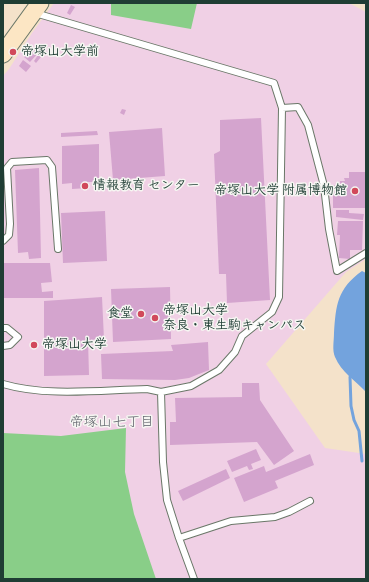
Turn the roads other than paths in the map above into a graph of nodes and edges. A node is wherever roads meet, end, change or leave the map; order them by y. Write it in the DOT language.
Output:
graph roads {
  1 [pos="37,8"];
  2 [pos="3,54"];
  3 [pos="282,108"];
  4 [pos="3,241"];
  5 [pos="58,249"];
  6 [pos="366,253"];
  7 [pos="3,328"];
  8 [pos="3,346"];
  9 [pos="3,384"];
  10 [pos="161,392"];
  11 [pos="310,501"];
  12 [pos="179,538"];
  13 [pos="194,579"];
  1 -- 2 [label="main road"];
  1 -- 3 [label="lane"];
  3 -- 6 [label="lane"];
  3 -- 10 [label="lane"];
  4 -- 5 [label="lane"];
  7 -- 8 [label="lane"];
  9 -- 10 [label="lane"];
  10 -- 12 [label="lane"];
  11 -- 12 [label="lane"];
  12 -- 13 [label="lane"];
}
